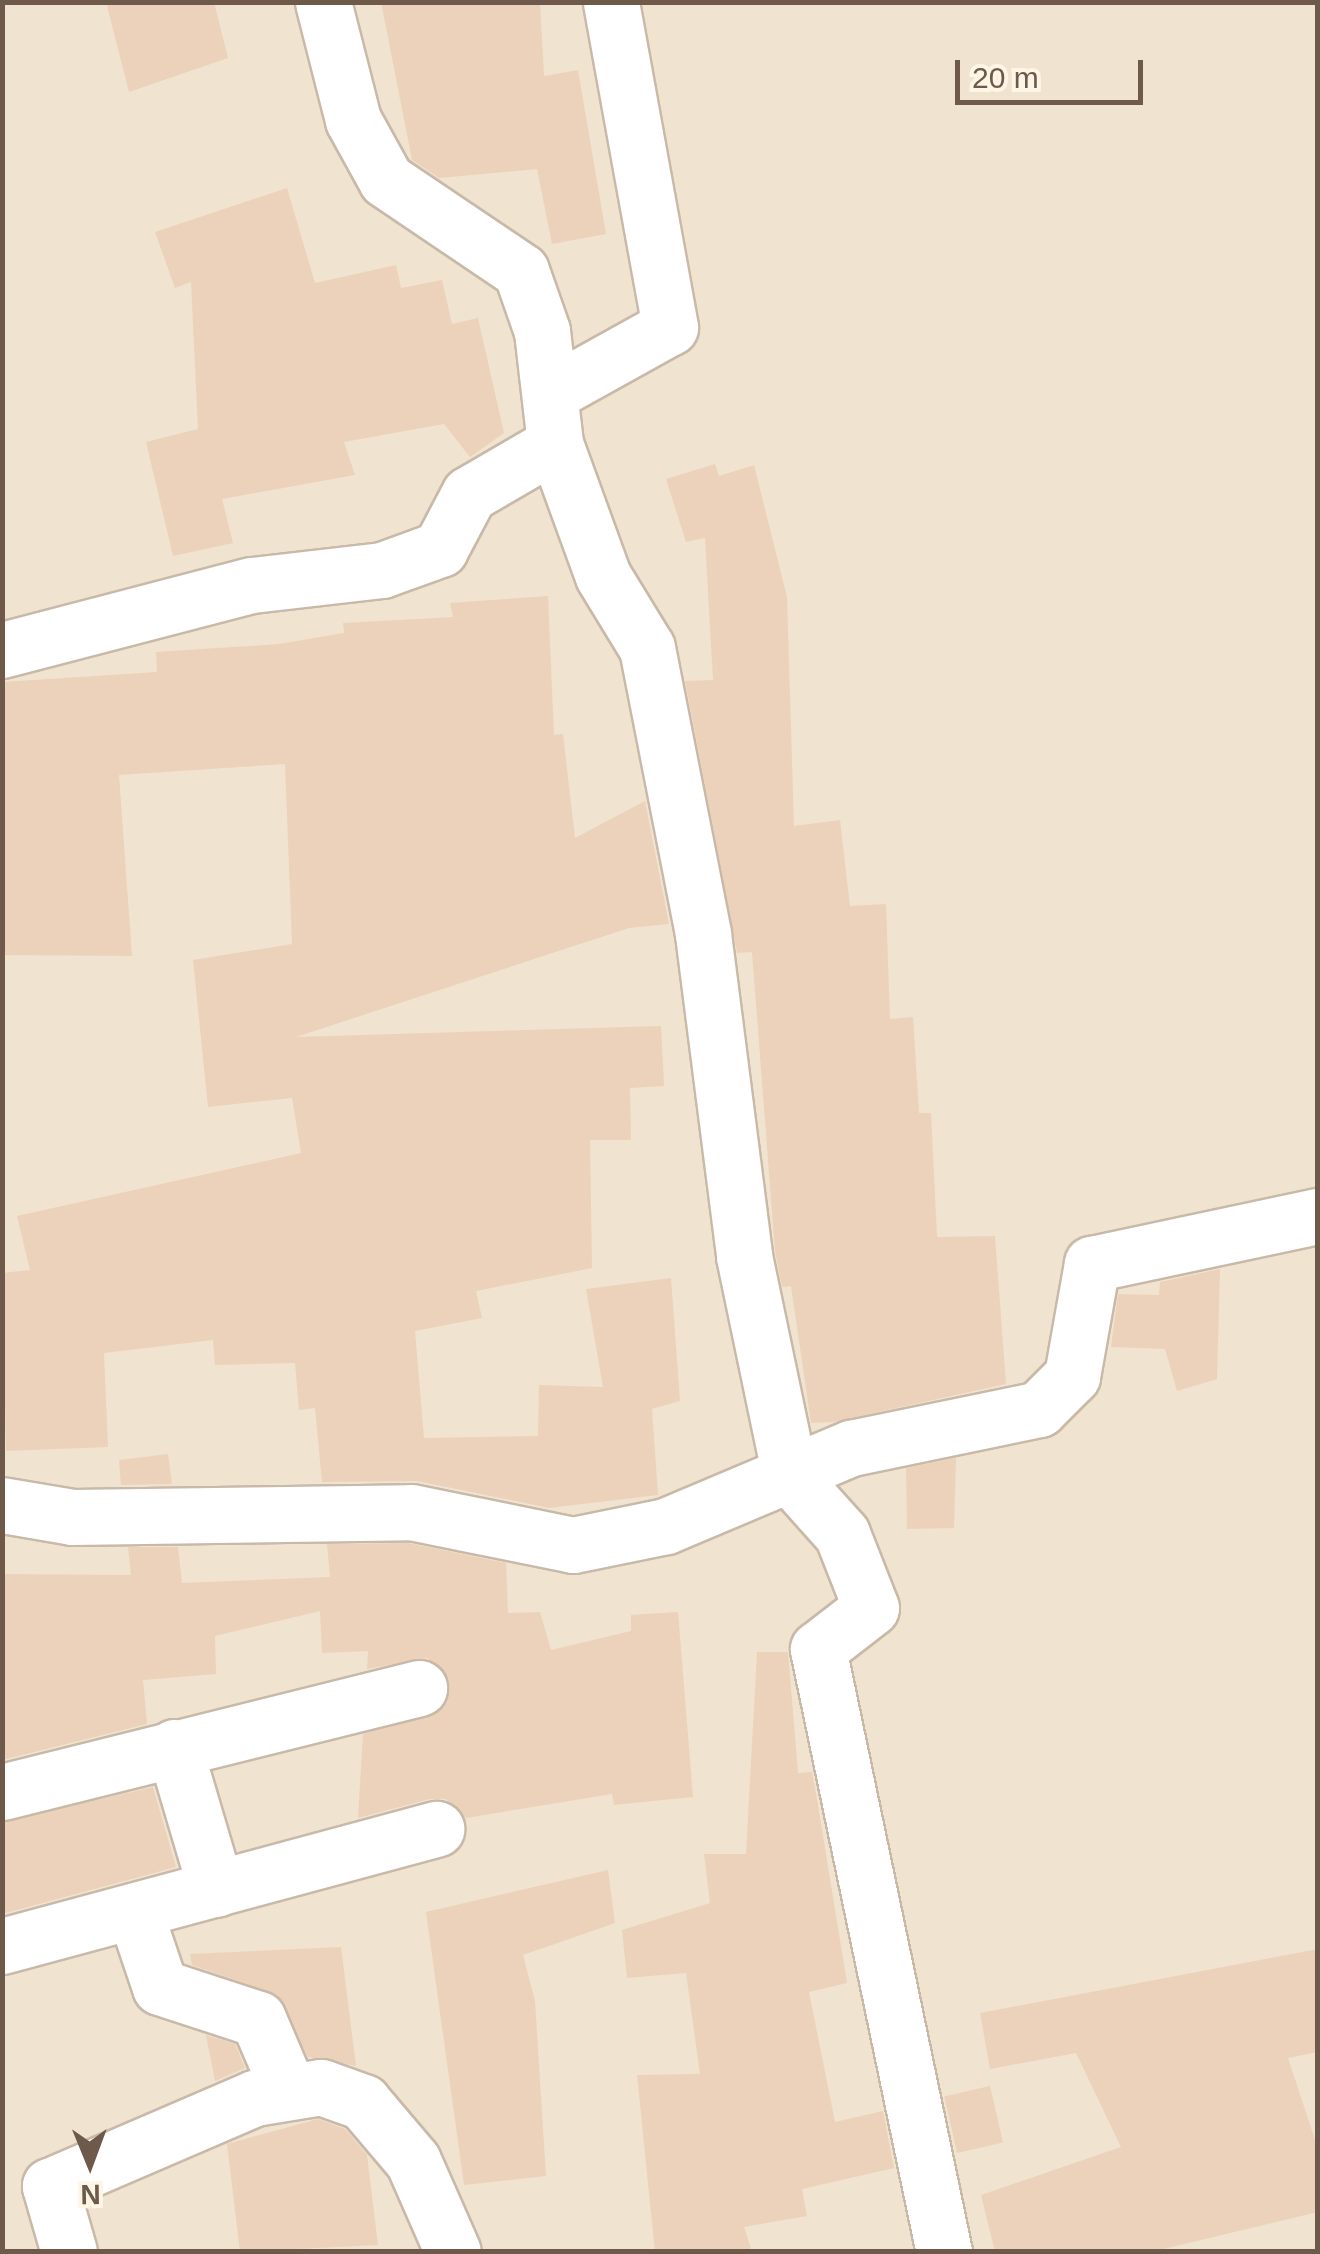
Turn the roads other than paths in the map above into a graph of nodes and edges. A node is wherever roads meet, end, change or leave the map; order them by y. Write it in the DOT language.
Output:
graph roads {
  1 [pos="323,2"];
  2 [pos="611,2"];
  3 [pos="553,418"];
  4 [pos="2,650"];
  5 [pos="1318,1216"];
  6 [pos="790,1476"];
  7 [pos="2,1505"];
  8 [pos="419,1688"];
  9 [pos="174,1748"];
  10 [pos="2,1792"];
  11 [pos="437,1828"];
  12 [pos="216,1889"];
  13 [pos="135,1913"];
  14 [pos="2,1946"];
  15 [pos="287,2087"];
  16 [pos="70,2252"];
  17 [pos="453,2252"];
  18 [pos="944,2252"];
  1 -- 3 [label="street"];
  2 -- 3 [label="street"];
  3 -- 4 [label="street"];
  3 -- 6 [label="street"];
  5 -- 6 [label="street"];
  6 -- 7 [label="street"];
  6 -- 18 [label="street"];
  8 -- 9 [label="street"];
  9 -- 10 [label="street"];
  9 -- 12 [label="street"];
  11 -- 12 [label="street"];
  12 -- 13 [label="street"];
  13 -- 14 [label="street"];
  13 -- 15 [label="street"];
  15 -- 16 [label="street"];
  15 -- 17 [label="street"];
}
